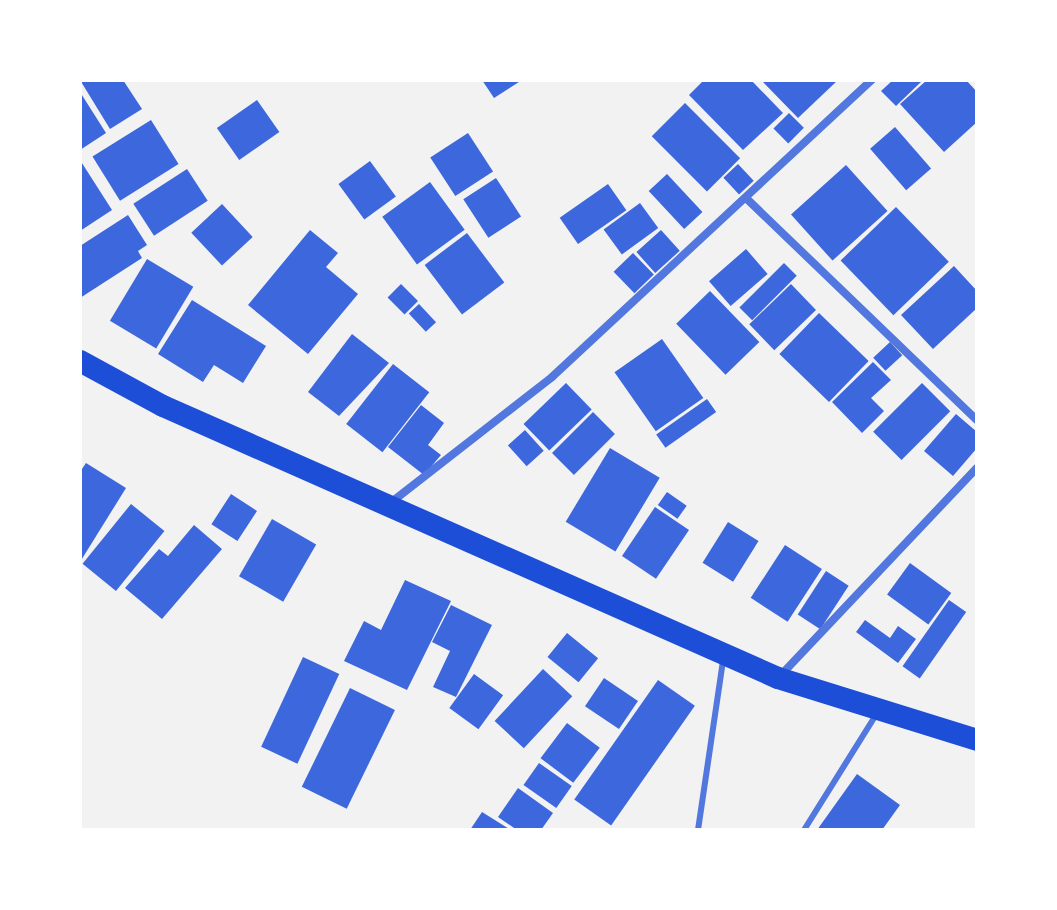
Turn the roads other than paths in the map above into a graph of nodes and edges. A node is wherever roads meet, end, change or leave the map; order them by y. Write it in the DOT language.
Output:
graph roads {
  1 [pos="872,80"];
  2 [pos="747,199"];
  3 [pos="80,361"];
  4 [pos="977,420"];
  5 [pos="977,468"];
  6 [pos="387,506"];
  7 [pos="724,653"];
  8 [pos="778,678"];
  9 [pos="877,713"];
  10 [pos="977,740"];
  11 [pos="698,830"];
  12 [pos="804,830"];
  1 -- 2 [label="street"];
  2 -- 4 [label="street"];
  2 -- 6 [label="street"];
  3 -- 6 [label="highway"];
  5 -- 8 [label="street"];
  6 -- 7 [label="highway"];
  7 -- 8 [label="highway"];
  7 -- 11 [label="lane"];
  8 -- 9 [label="highway"];
  9 -- 10 [label="highway"];
  9 -- 12 [label="lane"];
}
